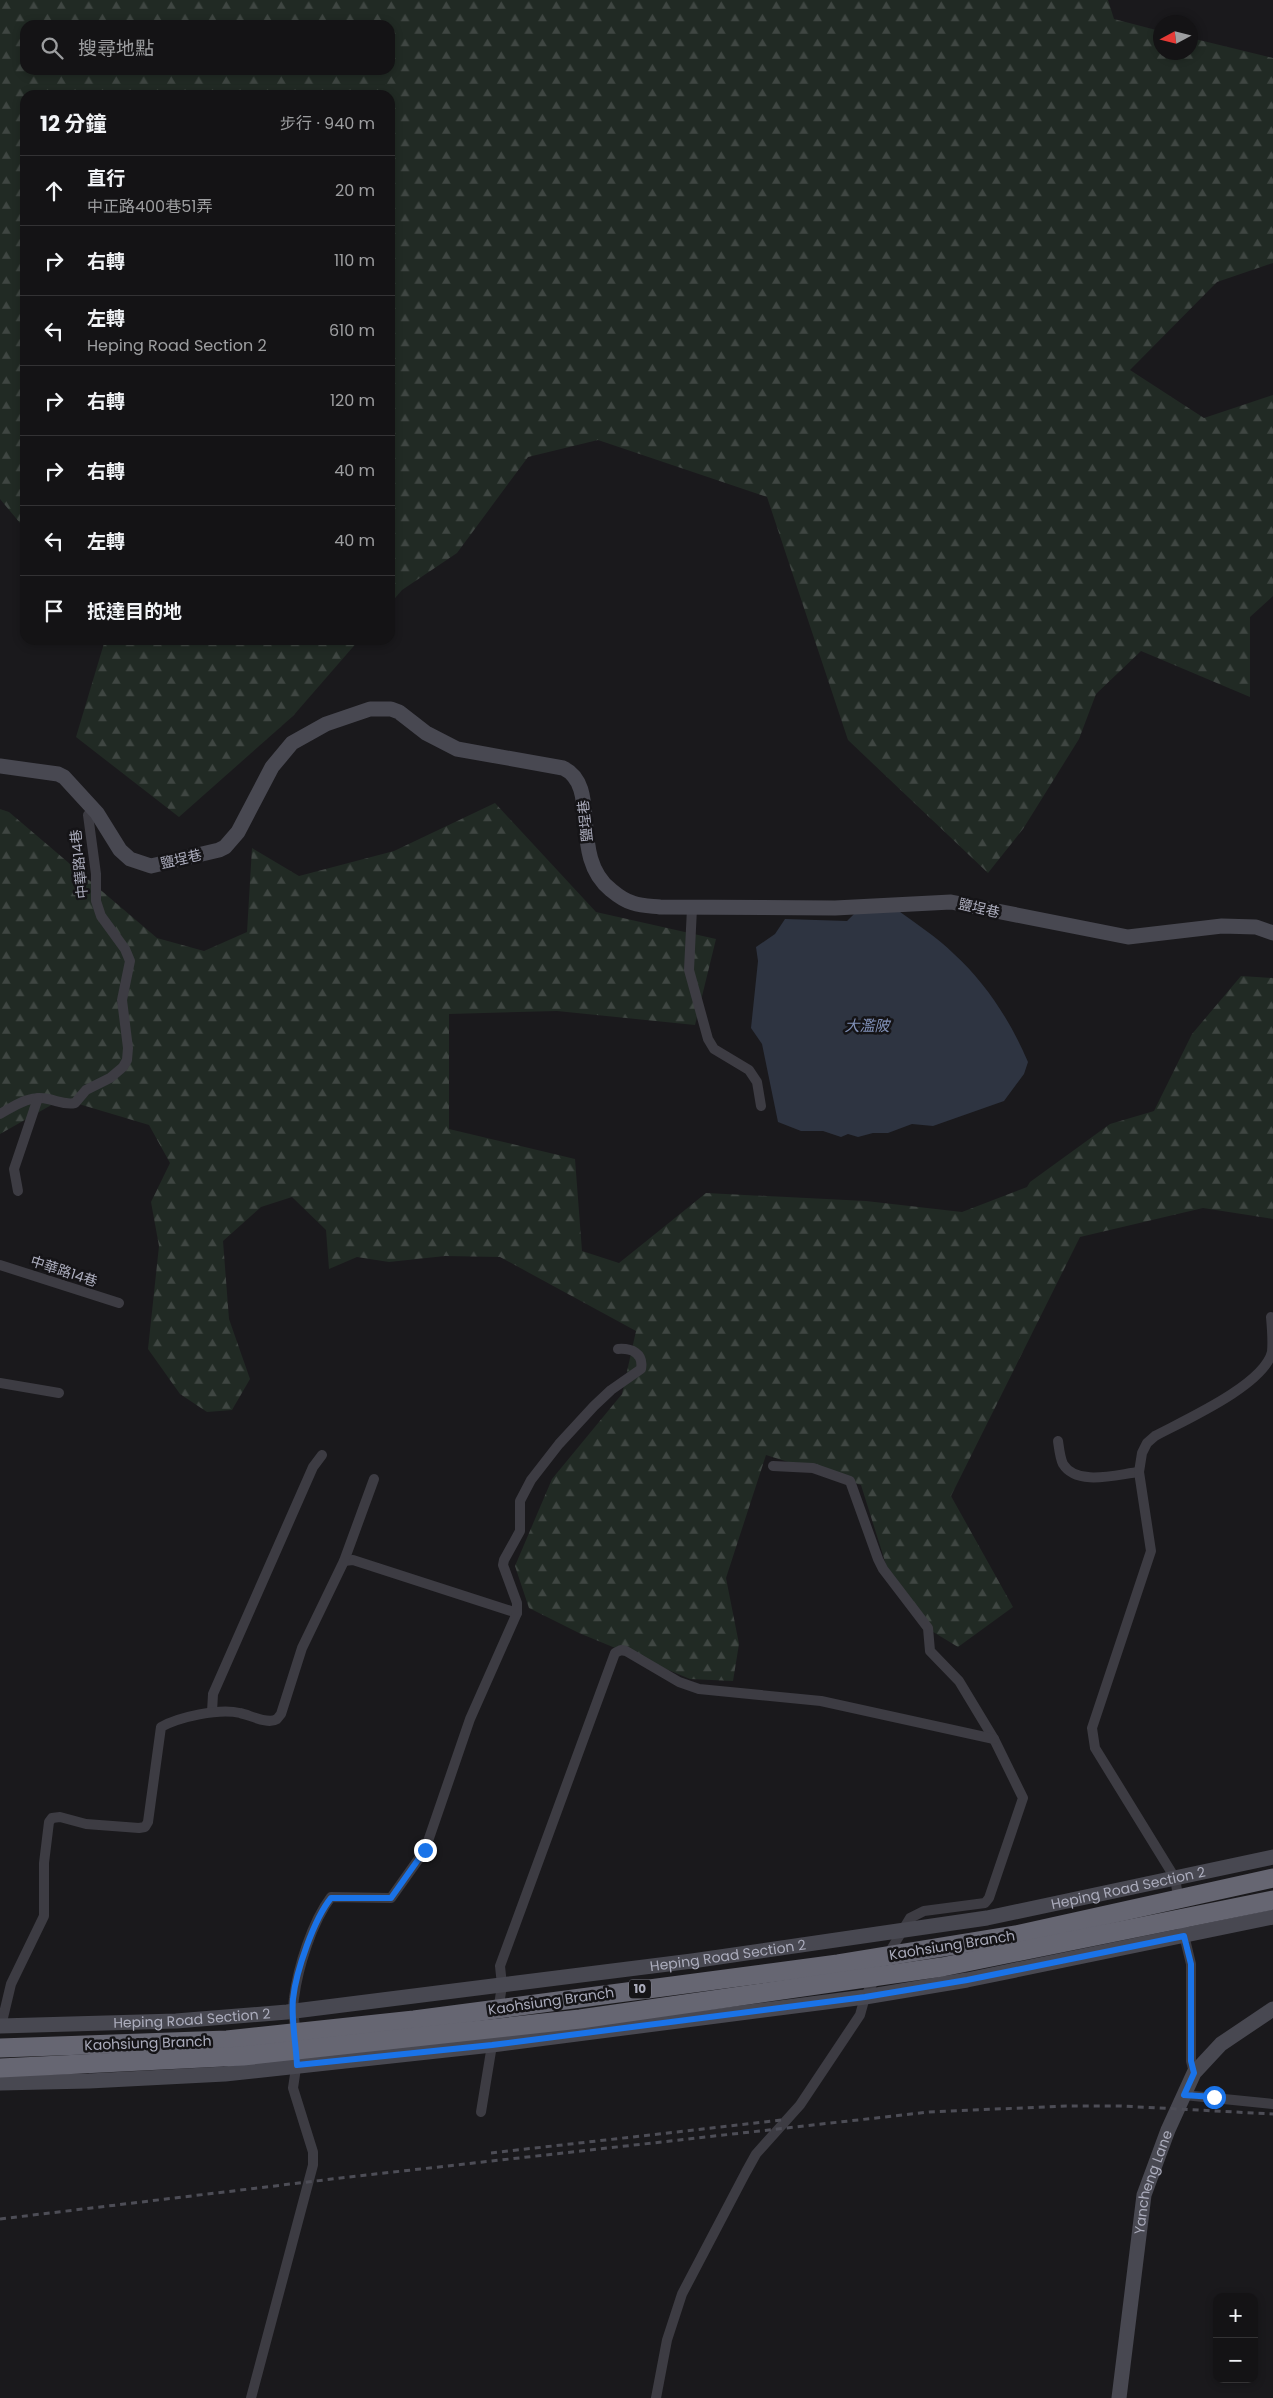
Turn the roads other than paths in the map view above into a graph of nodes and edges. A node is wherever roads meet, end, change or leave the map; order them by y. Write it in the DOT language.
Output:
graph roads {
  1 [pos="0,766"];
  2 [pos="97,813"];
  3 [pos="692,908"];
  4 [pos="1273,933"];
  5 [pos="38,1098"];
  6 [pos="761,1106"];
  7 [pos="0,1114"];
  8 [pos="18,1191"];
  9 [pos="0,1265"];
  10 [pos="119,1303"];
  11 [pos="1271,1317"];
  12 [pos="618,1349"];
  13 [pos="0,1383"];
  14 [pos="59,1393"];
  15 [pos="1058,1441"];
  16 [pos="322,1455"];
  17 [pos="773,1466"];
  18 [pos="1139,1472"];
  19 [pos="374,1479"];
  20 [pos="344,1561"];
  21 [pos="517,1613"];
  22 [pos="212,1712"];
  23 [pos="994,1739"];
  24 [pos="1273,1857"];
  25 [pos="1175,1878"];
  26 [pos="1273,1878"];
  27 [pos="1273,1900"];
  28 [pos="1273,1917"];
  29 [pos="900,1932"];
  30 [pos="1184,1936"];
  31 [pos="502,1985"];
  32 [pos="865,1997"];
  33 [pos="1273,2009"];
  34 [pos="294,2011"];
  35 [pos="0,2026"];
  36 [pos="492,2045"];
  37 [pos="0,2048"];
  38 [pos="297,2065"];
  39 [pos="0,2068"];
  40 [pos="1194,2073"];
  41 [pos="0,2083"];
  42 [pos="1184,2095"];
  43 [pos="1273,2104"];
  44 [pos="481,2112"];
  45 [pos="251,2398"];
  46 [pos="656,2398"];
  47 [pos="1119,2398"];
  1 -- 2 [label="street, 鹽埕巷"];
  2 -- 3 [label="street, 鹽埕巷"];
  2 -- 5 [label="street, 中華路14巷"];
  3 -- 4 [label="street, 鹽埕巷"];
  3 -- 6 [label="street"];
  5 -- 7 [label="street"];
  5 -- 8 [label="street"];
  9 -- 10 [label="street, 中華路14巷"];
  11 -- 18 [label="street"];
  12 -- 21 [label="street"];
  13 -- 14 [label="street"];
  15 -- 18 [label="street"];
  16 -- 22 [label="street"];
  17 -- 23 [label="street"];
  18 -- 25 [label="street"];
  19 -- 20 [label="street"];
  20 -- 21 [label="street"];
  20 -- 22 [label="street"];
  21 -- 34 [label="street"];
  22 -- 35 [label="street"];
  23 -- 29 [label="street"];
  23 -- 31 [label="street"];
  24 -- 25 [label="street, Heping Road Section 2"];
  25 -- 29 [label="street, Heping Road Section 2"];
  25 -- 30 [label="street"];
  26 -- 37 [label="highway, Kaohsiung Branch / 10"];
  27 -- 39 [label="highway, Kaohsiung Branch / 10"];
  28 -- 30 [label="street"];
  29 -- 31 [label="street, Heping Road Section 2"];
  29 -- 32 [label="street"];
  30 -- 32 [label="street"];
  30 -- 40 [label="street"];
  31 -- 34 [label="street, Heping Road Section 2"];
  31 -- 36 [label="street"];
  32 -- 36 [label="street"];
  32 -- 46 [label="street"];
  33 -- 40 [label="street, Yancheng Lane"];
  34 -- 35 [label="street, Heping Road Section 2"];
  34 -- 38 [label="street"];
  36 -- 38 [label="street"];
  36 -- 44 [label="street"];
  38 -- 41 [label="street"];
  38 -- 45 [label="street"];
  40 -- 42 [label="street, Yancheng Lane"];
  42 -- 43 [label="street"];
  42 -- 47 [label="street, Yancheng Lane"];
}
